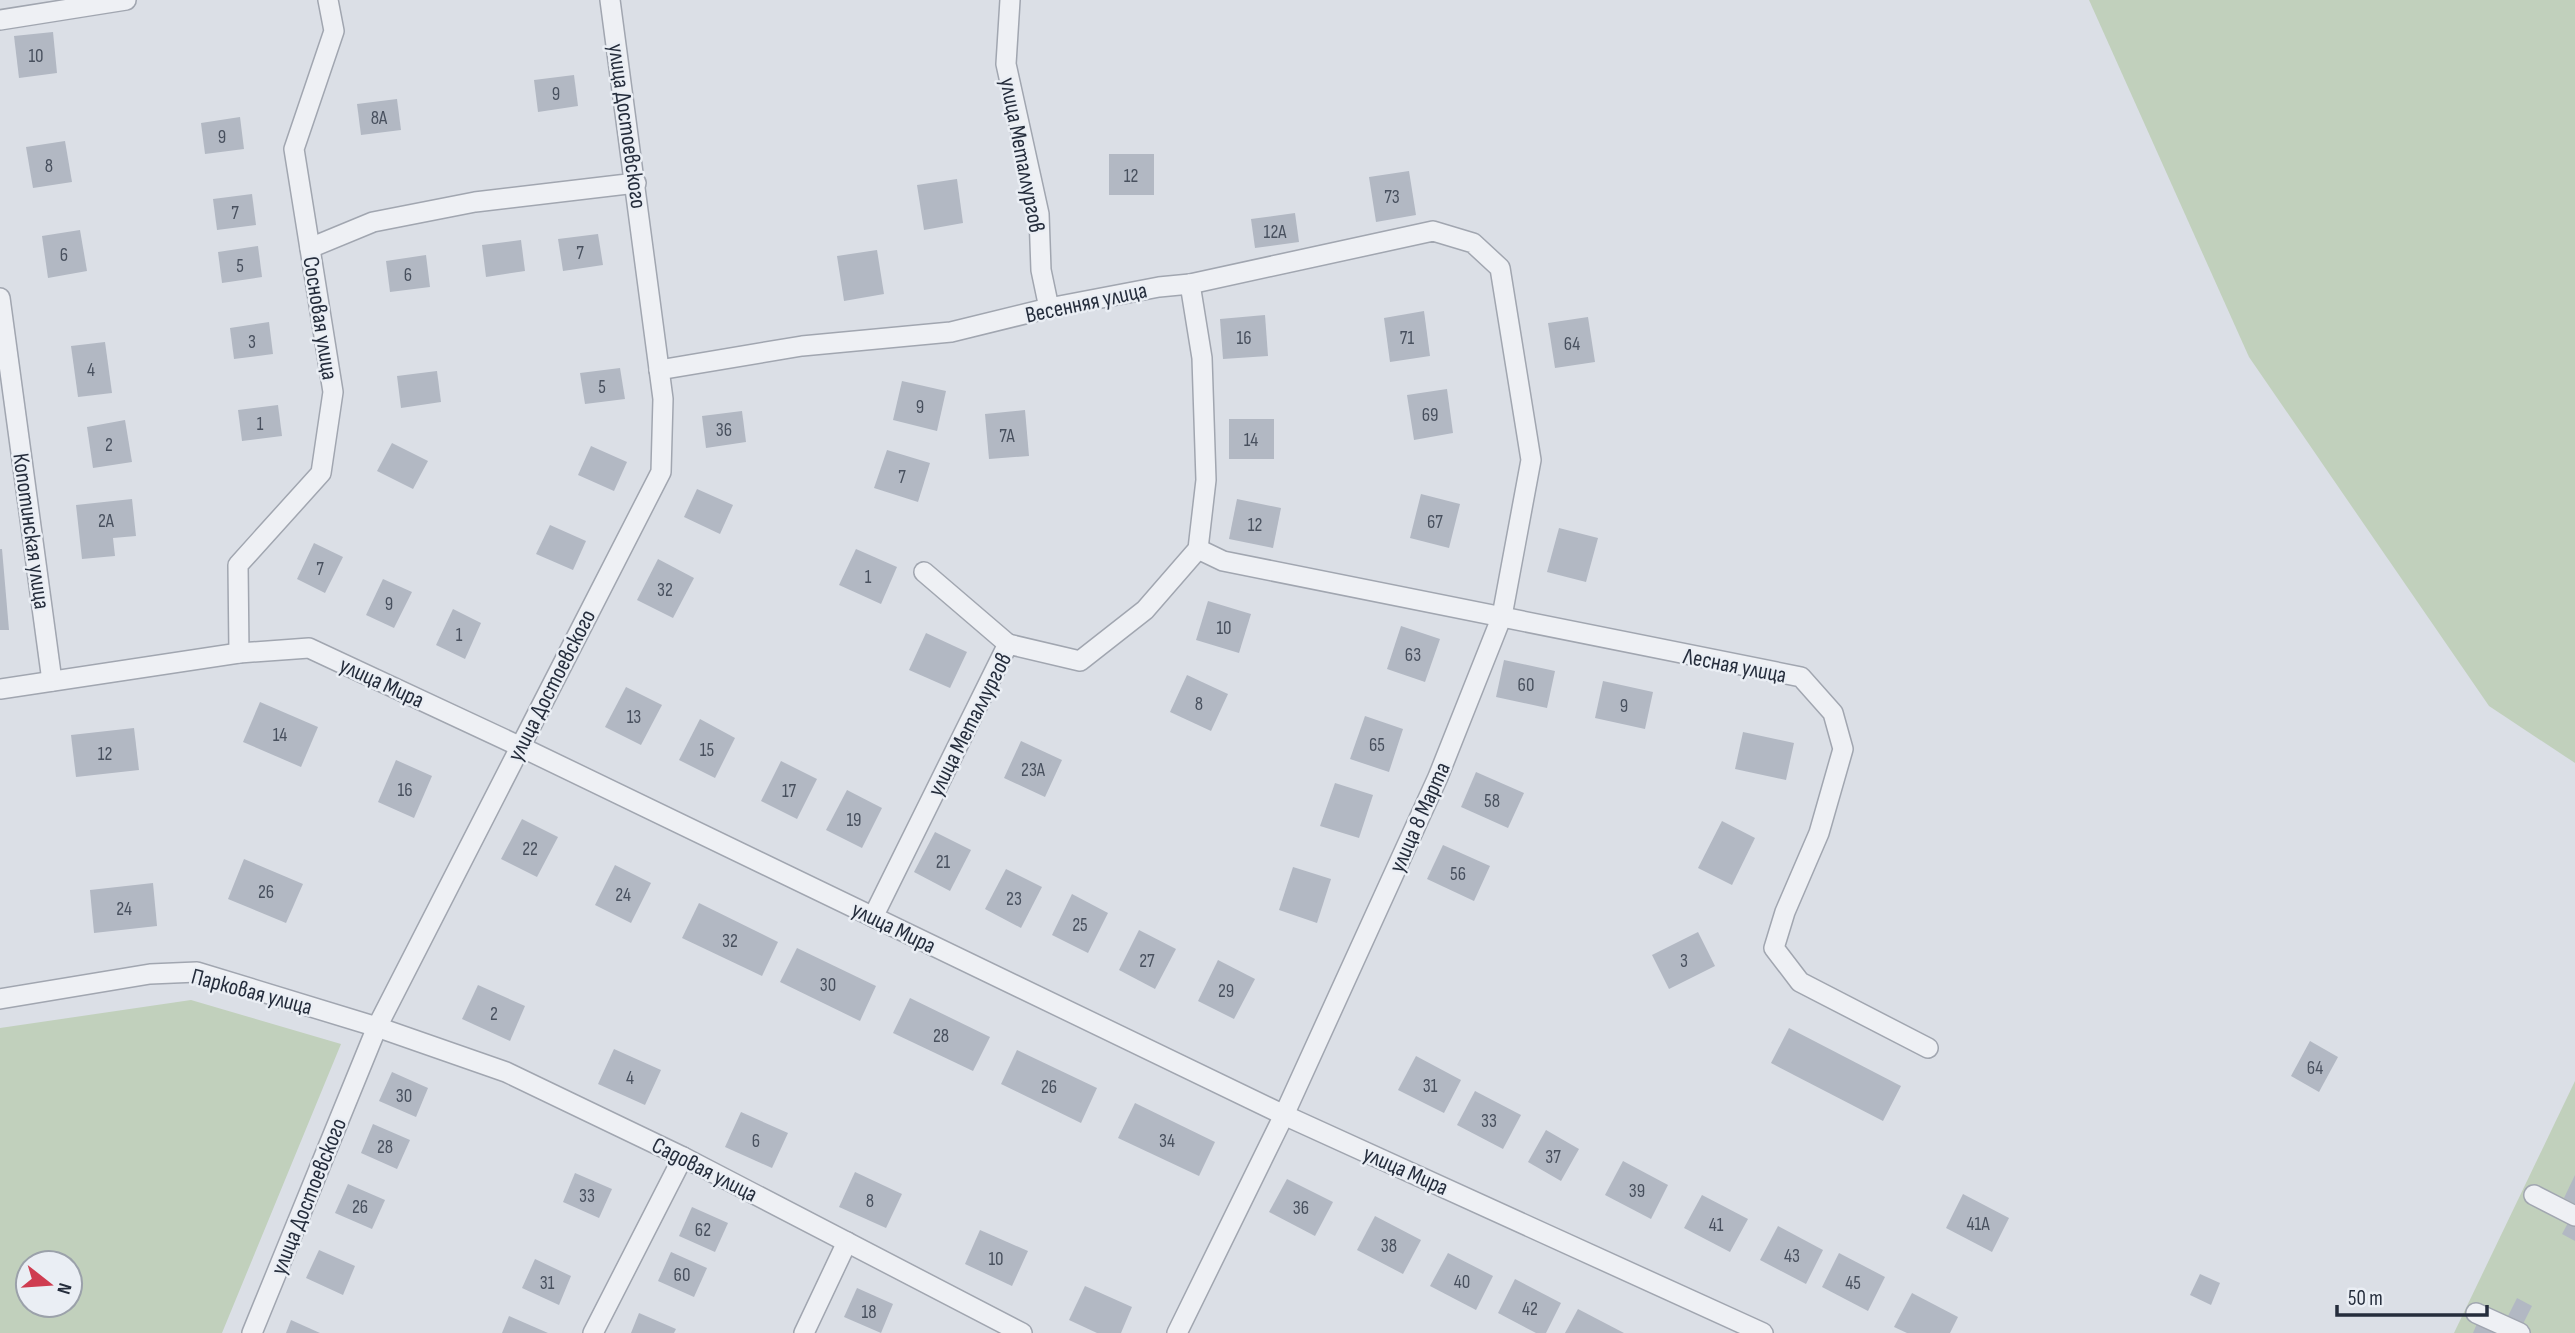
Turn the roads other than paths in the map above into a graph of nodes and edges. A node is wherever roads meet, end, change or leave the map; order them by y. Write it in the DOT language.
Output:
graph roads {
  1 [pos="127,0"];
  2 [pos="610,0"];
  3 [pos="1010,0"];
  4 [pos="324,4"];
  5 [pos="0,20"];
  6 [pos="636,183"];
  7 [pos="310,248"];
  8 [pos="1500,268"];
  9 [pos="1190,284"];
  10 [pos="0,298"];
  11 [pos="1049,309"];
  12 [pos="659,370"];
  13 [pos="1198,549"];
  14 [pos="924,572"];
  15 [pos="1502,616"];
  16 [pos="1008,643"];
  17 [pos="239,653"];
  18 [pos="52,681"];
  19 [pos="0,689"];
  20 [pos="519,746"];
  21 [pos="873,917"];
  22 [pos="0,999"];
  23 [pos="377,1027"];
  24 [pos="1928,1048"];
  25 [pos="1284,1115"];
  26 [pos="683,1157"];
  27 [pos="2534,1195"];
  28 [pos="2575,1216"];
  29 [pos="848,1242"];
  30 [pos="2476,1313"];
  31 [pos="252,1333"];
  32 [pos="593,1333"];
  33 [pos="804,1333"];
  34 [pos="1022,1333"];
  35 [pos="1177,1333"];
  36 [pos="1763,1333"];
  37 [pos="2520,1333"];
  1 -- 5 [label="street"];
  2 -- 6 [label="street, улица Достоевского"];
  3 -- 11 [label="street, улица Металлургов"];
  4 -- 7 [label="street, Сосновая улица"];
  6 -- 7 [label="street"];
  6 -- 12 [label="street, улица Достоевского"];
  7 -- 17 [label="street, Сосновая улица"];
  8 -- 9 [label="street, Весенняя улица"];
  8 -- 15 [label="street, улица 8 Марта"];
  9 -- 11 [label="street, Весенняя улица"];
  9 -- 13 [label="street"];
  10 -- 18 [label="street, Копотинская улица"];
  11 -- 12 [label="street, Весенняя улица"];
  12 -- 20 [label="street, улица Достоевского"];
  13 -- 15 [label="street, Лесная улица"];
  13 -- 16 [label="street, улица Металлургов"];
  14 -- 16 [label="street"];
  15 -- 24 [label="street, Лесная улица"];
  15 -- 25 [label="street, улица 8 Марта"];
  16 -- 21 [label="street, улица Металлургов"];
  17 -- 18 [label="street, улица Мира"];
  17 -- 20 [label="street, улица Мира"];
  18 -- 19 [label="street, улица Мира"];
  20 -- 21 [label="street, улица Мира"];
  20 -- 23 [label="street, улица Достоевского"];
  21 -- 25 [label="street, улица Мира"];
  22 -- 23 [label="street, Парковая улица"];
  23 -- 26 [label="street, Садовая улица"];
  23 -- 31 [label="street, улица Достоевского"];
  25 -- 35 [label="street, улица 8 Марта"];
  25 -- 36 [label="street, улица Мира"];
  26 -- 29 [label="street, Садовая улица"];
  26 -- 32 [label="street"];
  27 -- 28 [label="street"];
  29 -- 33 [label="street"];
  29 -- 34 [label="street, Садовая улица"];
  30 -- 37 [label="street"];
}
